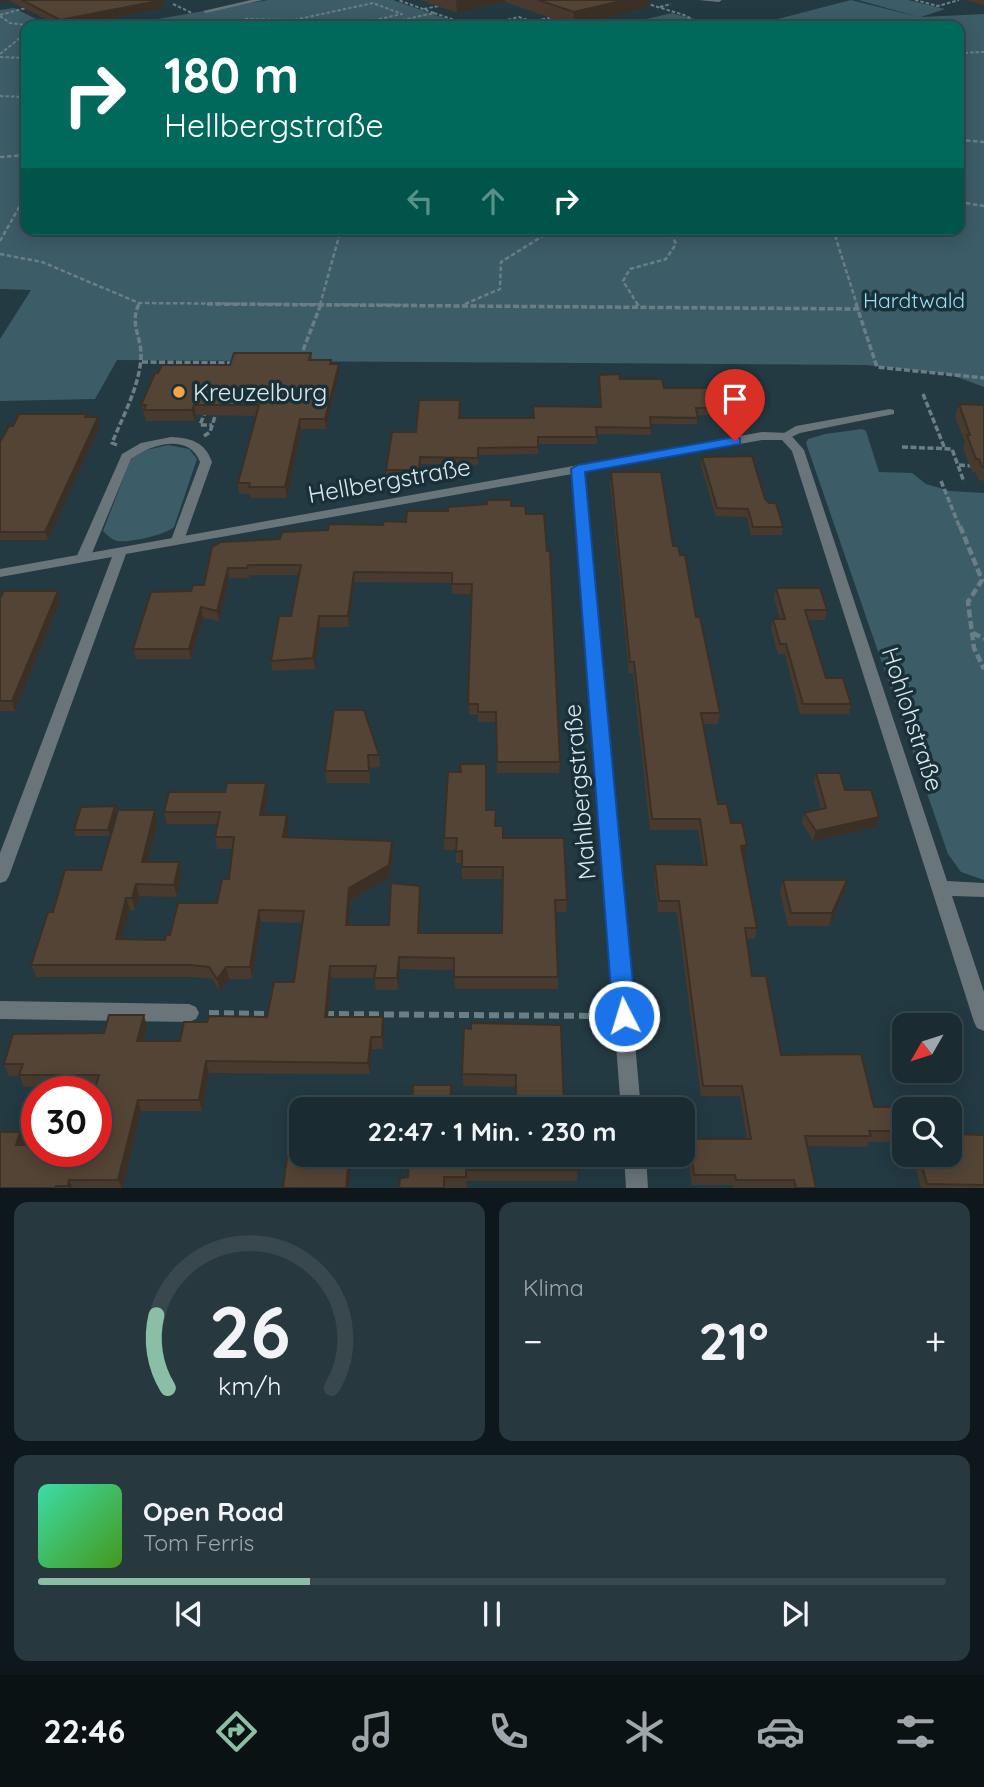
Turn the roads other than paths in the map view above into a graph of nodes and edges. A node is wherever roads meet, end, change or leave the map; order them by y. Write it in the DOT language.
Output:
graph roads {
  1 [pos="260,0"];
  2 [pos="702,0"];
  3 [pos="719,0"];
  4 [pos="206,11"];
  5 [pos="890,412"];
  6 [pos="785,436"];
  7 [pos="578,469"];
  8 [pos="178,540"];
  9 [pos="121,551"];
  10 [pos="83,558"];
  11 [pos="0,573"];
  12 [pos="0,876"];
  13 [pos="943,888"];
  14 [pos="984,890"];
  15 [pos="0,1010"];
  16 [pos="189,1013"];
  17 [pos="984,1022"];
  18 [pos="630,1097"];
  19 [pos="636,1167"];
  20 [pos="637,1188"];
  1 -- 4 [label="street"];
  2 -- 3 [label="street"];
  5 -- 6 [label="street, Hellbergstraße"];
  6 -- 7 [label="street, Hellbergstraße"];
  6 -- 13 [label="street, Hohlohstraße"];
  7 -- 8 [label="street, Hellbergstraße"];
  7 -- 18 [label="street, Mahlbergstraße"];
  8 -- 9 [label="street, Hellbergstraße"];
  8 -- 10 [label="street"];
  9 -- 10 [label="street, Hellbergstraße"];
  9 -- 12 [label="street"];
  10 -- 11 [label="street, Hellbergstraße"];
  13 -- 14 [label="street"];
  13 -- 17 [label="street, Hohlohstraße"];
  15 -- 16 [label="street"];
  19 -- 20 [label="street"];
}
